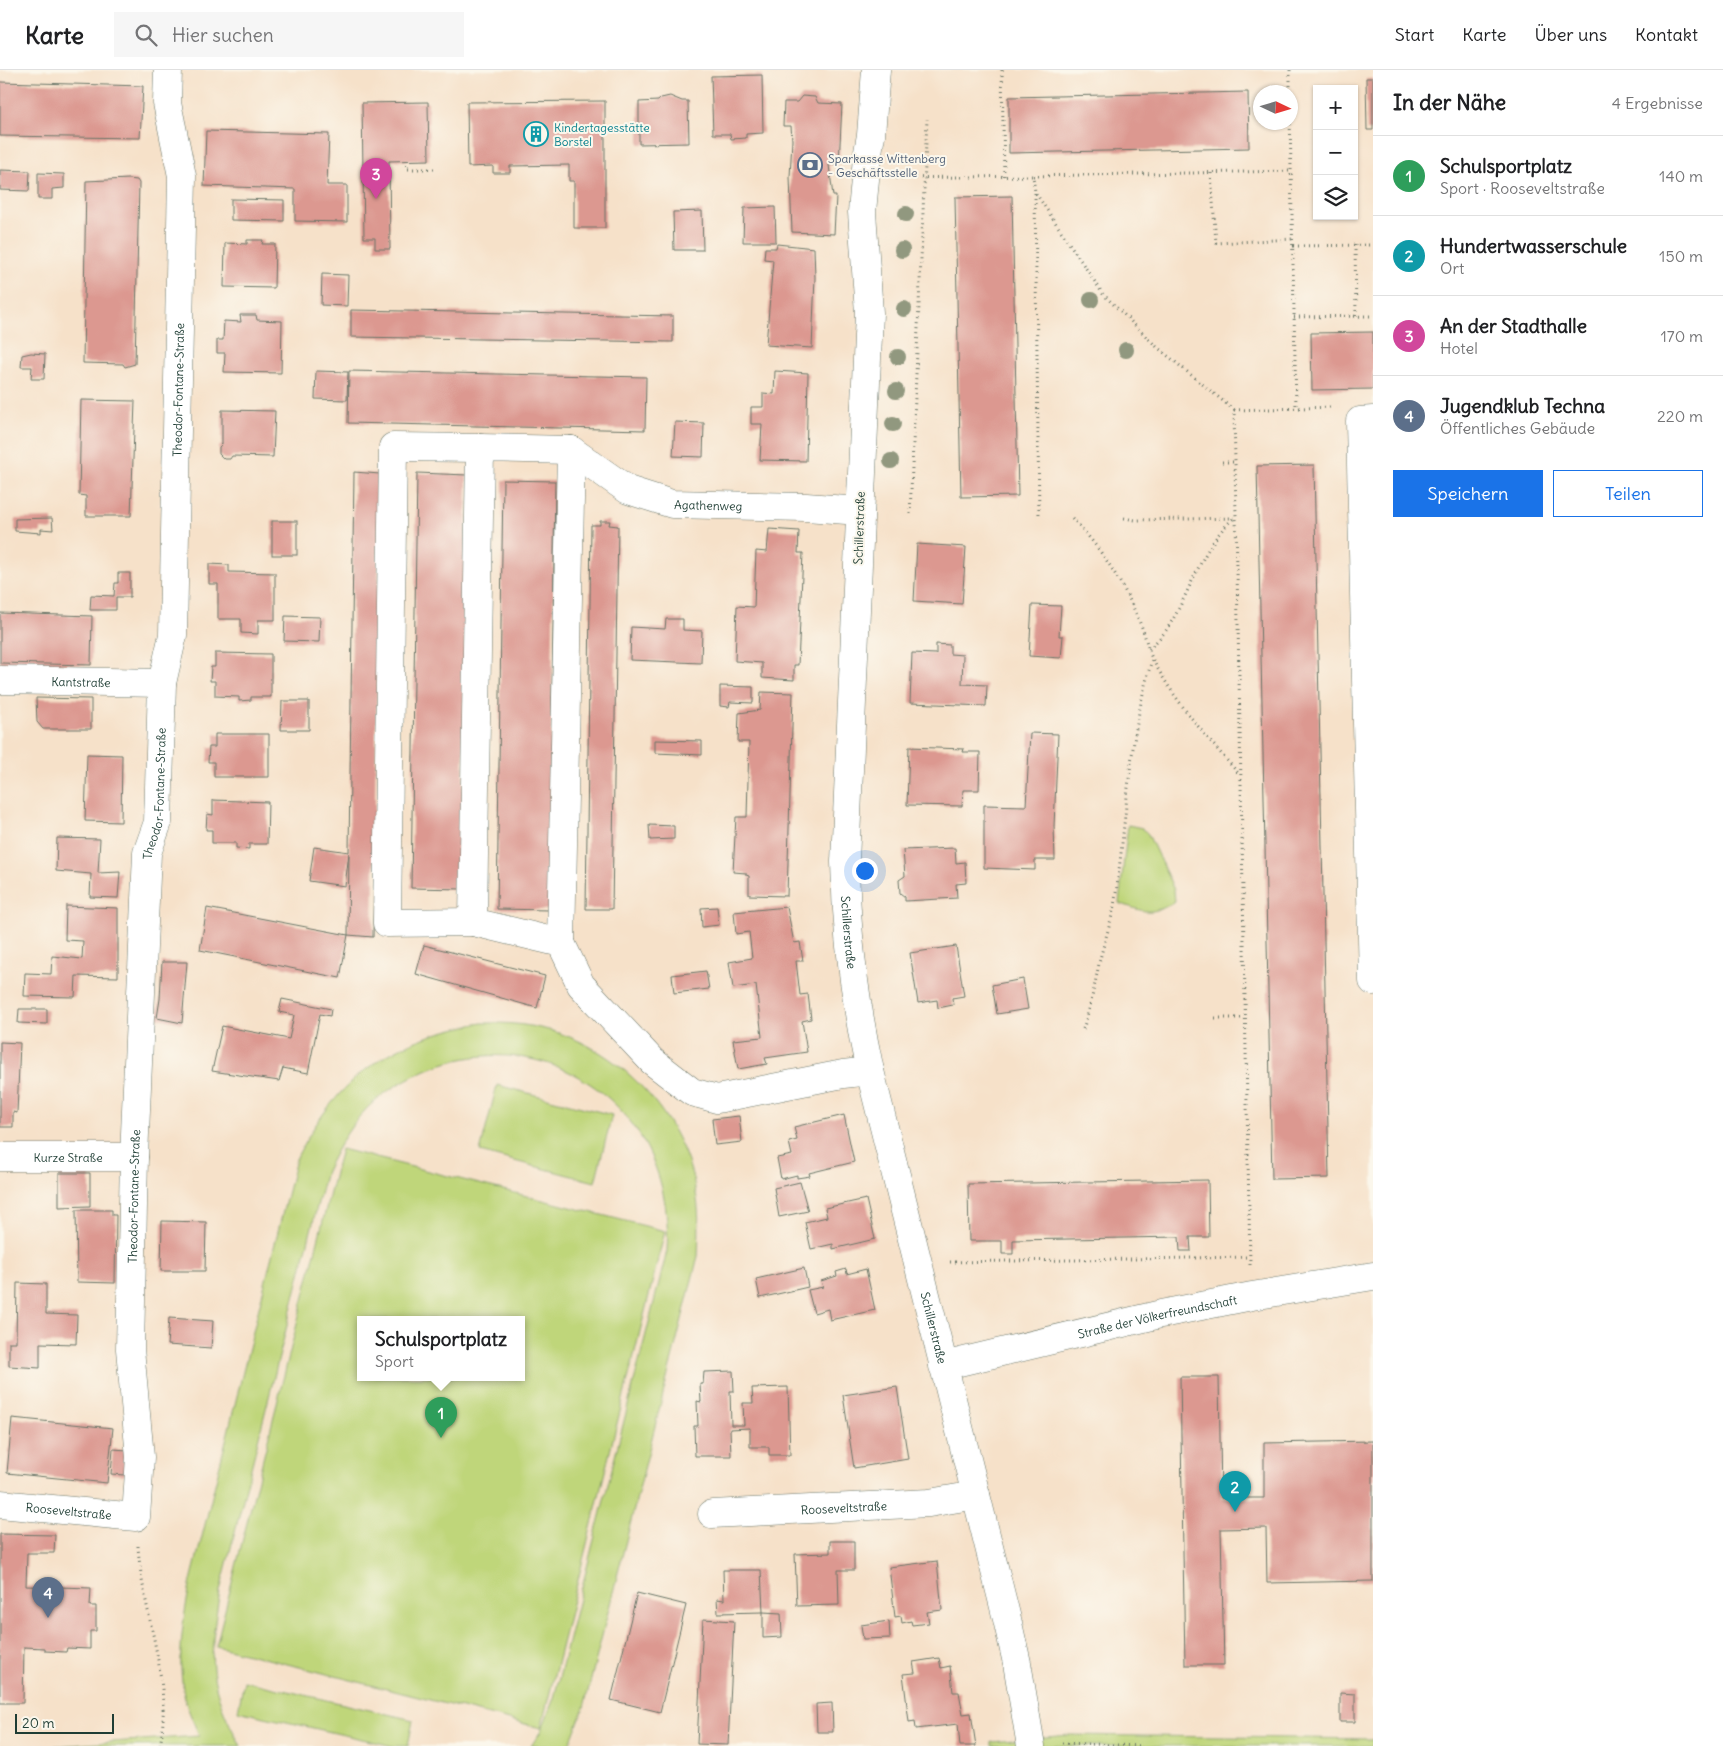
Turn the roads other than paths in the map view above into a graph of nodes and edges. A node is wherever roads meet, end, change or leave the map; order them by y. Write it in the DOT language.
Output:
graph roads {
  1 [pos="168,70"];
  2 [pos="876,70"];
  3 [pos="1366,420"];
  4 [pos="480,448"];
  5 [pos="571,450"];
  6 [pos="860,511"];
  7 [pos="1368,570"];
  8 [pos="0,680"];
  9 [pos="162,683"];
  10 [pos="1371,819"];
  11 [pos="473,922"];
  12 [pos="561,943"];
  13 [pos="1373,980"];
  14 [pos="870,1071"];
  15 [pos="0,1157"];
  16 [pos="134,1157"];
  17 [pos="1373,1276"];
  18 [pos="943,1366"];
  19 [pos="976,1495"];
  20 [pos="0,1504"];
  21 [pos="712,1514"];
  22 [pos="136,1517"];
  23 [pos="1042,1745"];
  1 -- 9 [label="street, Theodor-Fontane-Straße"];
  2 -- 6 [label="street, Schillerstraße"];
  3 -- 7 [label="street"];
  4 -- 5 [label="street"];
  4 -- 11 [label="street"];
  4 -- 11 [label="street"];
  5 -- 6 [label="street, Agathenweg"];
  5 -- 12 [label="street"];
  6 -- 14 [label="street, Schillerstraße"];
  7 -- 10 [label="street"];
  8 -- 9 [label="street, Kantstraße"];
  9 -- 16 [label="street, Theodor-Fontane-Straße"];
  10 -- 13 [label="street"];
  11 -- 12 [label="street"];
  12 -- 14 [label="street"];
  14 -- 18 [label="street, Schillerstraße"];
  15 -- 16 [label="street, Kurze Straße"];
  16 -- 22 [label="street, Theodor-Fontane-Straße"];
  17 -- 18 [label="street, Straße der Völkerfreundschaft"];
  18 -- 19 [label="street, Schillerstraße"];
  19 -- 21 [label="street, Rooseveltstraße"];
  19 -- 23 [label="street, Schillerstraße"];
  20 -- 22 [label="street, Rooseveltstraße"];
}
